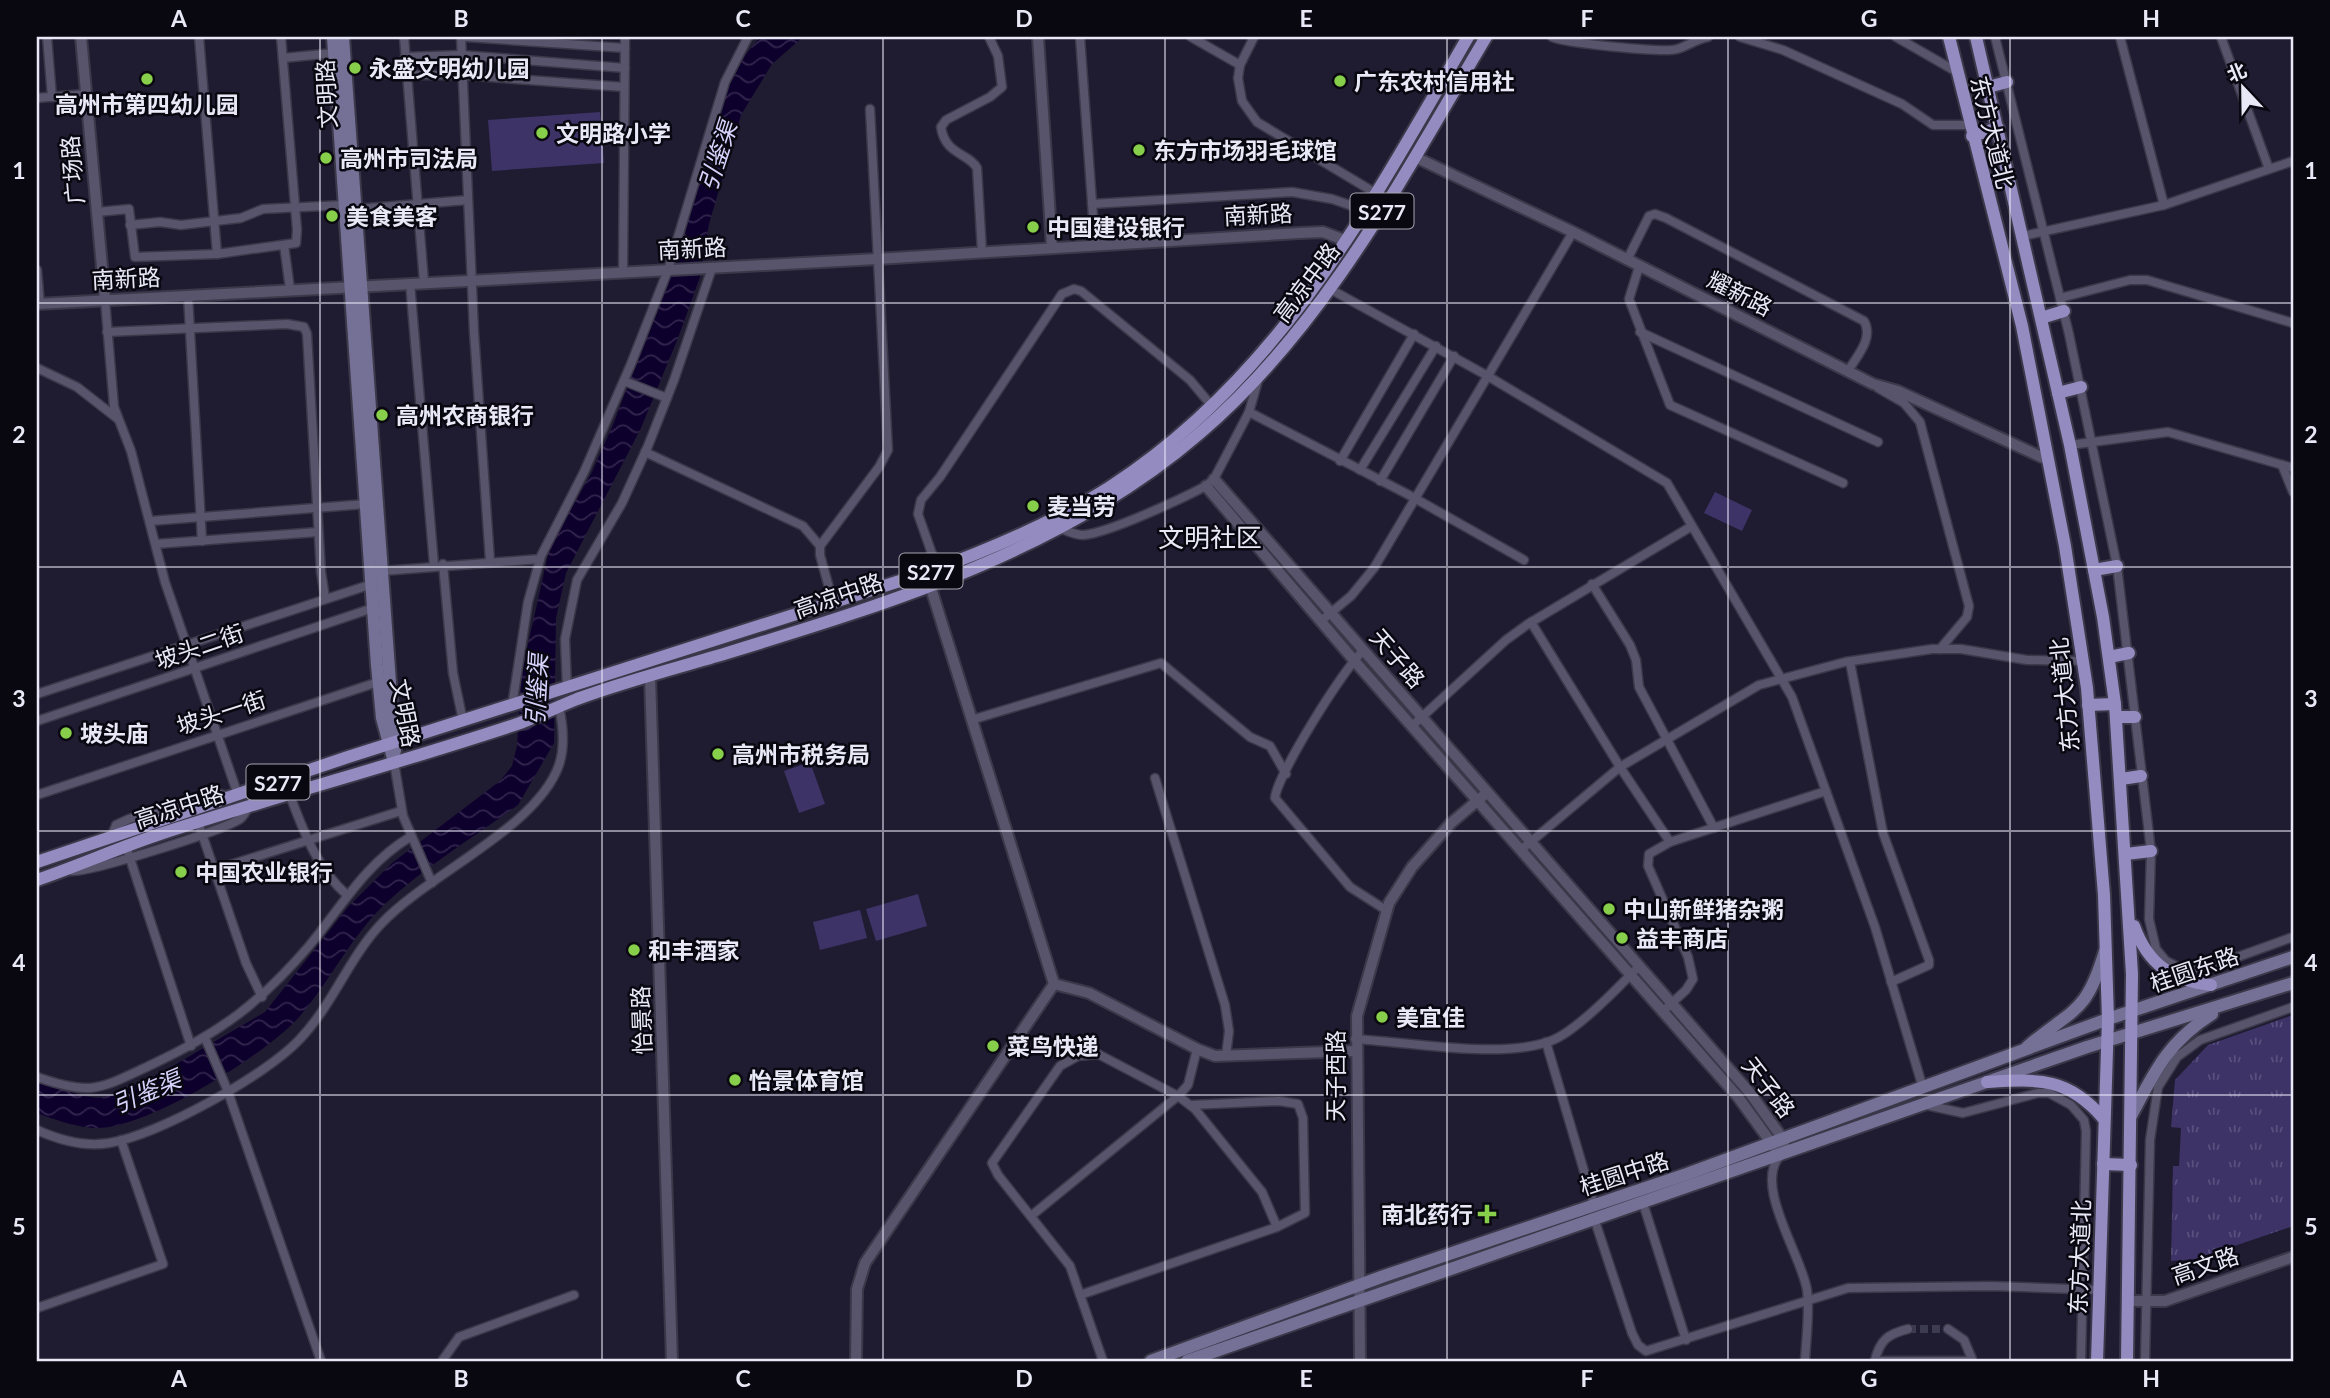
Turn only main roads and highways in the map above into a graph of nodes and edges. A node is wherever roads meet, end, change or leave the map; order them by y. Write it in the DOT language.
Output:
graph roads {
  1 [pos="333,37"];
  2 [pos="343,37"];
  3 [pos="1468,37"];
  4 [pos="1486,37"];
  5 [pos="1949,37"];
  6 [pos="1976,37"];
  7 [pos="2007,82"];
  8 [pos="1988,87"];
  9 [pos="1998,128"];
  10 [pos="1970,131"];
  11 [pos="350,207"];
  12 [pos="356,286"];
  13 [pos="2064,311"];
  14 [pos="2041,318"];
  15 [pos="2081,387"];
  16 [pos="2058,393"];
  17 [pos="1060,523"];
  18 [pos="2117,566"];
  19 [pos="2094,570"];
  20 [pos="2129,653"];
  21 [pos="2109,657"];
  22 [pos="2088,705"];
  23 [pos="2116,710"];
  24 [pos="492,712"];
  25 [pos="2136,716"];
  26 [pos="497,730"];
  27 [pos="392,743"];
  28 [pos="394,762"];
  29 [pos="2141,776"];
  30 [pos="2122,779"];
  31 [pos="2151,851"];
  32 [pos="2126,854"];
  33 [pos="37,862"];
  34 [pos="37,880"];
  35 [pos="2130,918"];
  36 [pos="2106,947"];
  37 [pos="2293,957"];
  38 [pos="2293,983"];
  39 [pos="2211,985"];
  40 [pos="2227,1004"];
  41 [pos="2132,1012"];
  42 [pos="2108,1019"];
  43 [pos="2132,1033"];
  44 [pos="2108,1040"];
  45 [pos="2021,1053"];
  46 [pos="1987,1082"];
  47 [pos="2131,1116"];
  48 [pos="2104,1119"];
  49 [pos="2103,1164"];
  50 [pos="2131,1165"];
  51 [pos="1594,1212"];
  52 [pos="1151,1361"];
  53 [pos="1187,1361"];
  54 [pos="2097,1361"];
  55 [pos="2127,1361"];
  1 -- 11 [label="main road, 文明路"];
  2 -- 11 [label="main road, 文明路"];
  3 -- 17 [label="main road, 高凉中路 / S277"];
  4 -- 17 [label="main road, 高凉中路 / S277"];
  5 -- 10 [label="main road, 东方大道北"];
  6 -- 8 [label="main road, 东方大道北"];
  7 -- 8 [label="main road"];
  8 -- 9 [label="main road, 东方大道北"];
  9 -- 10 [label="main road"];
  9 -- 14 [label="main road, 东方大道北"];
  10 -- 22 [label="main road, 东方大道北"];
  11 -- 12 [label="main road, 文明路"];
  12 -- 27 [label="main road, 文明路"];
  12 -- 27 [label="main road, 文明路"];
  13 -- 14 [label="main road"];
  14 -- 16 [label="main road, 东方大道北"];
  15 -- 16 [label="main road"];
  16 -- 19 [label="main road, 东方大道北"];
  17 -- 24 [label="main road, 高凉中路 / S277"];
  17 -- 26 [label="main road, 高凉中路 / S277"];
  18 -- 19 [label="main road"];
  19 -- 21 [label="main road, 东方大道北"];
  20 -- 21 [label="main road"];
  21 -- 23 [label="main road, 东方大道北"];
  22 -- 23 [label="main road"];
  22 -- 36 [label="main road, 东方大道北"];
  23 -- 25 [label="main road"];
  23 -- 30 [label="main road, 东方大道北"];
  24 -- 26 [label="main road"];
  24 -- 27 [label="main road, 高凉中路 / S277"];
  26 -- 28 [label="main road, 高凉中路 / S277"];
  27 -- 28 [label="main road, 文明路"];
  27 -- 33 [label="main road, 高凉中路 / S277"];
  28 -- 34 [label="main road, 高凉中路 / S277"];
  29 -- 30 [label="main road"];
  30 -- 32 [label="main road, 东方大道北"];
  31 -- 32 [label="main road"];
  32 -- 35 [label="main road, 东方大道北"];
  35 -- 39 [label="main road"];
  35 -- 41 [label="main road, 东方大道北"];
  36 -- 42 [label="main road, 东方大道北"];
  36 -- 45 [label="main road"];
  37 -- 39 [label="main road, 桂圆东路"];
  38 -- 40 [label="main road, 桂圆东路"];
  39 -- 41 [label="main road, 桂圆东路"];
  40 -- 43 [label="main road, 桂圆东路"];
  40 -- 47 [label="main road"];
  41 -- 42 [label="main road, 桂圆东路"];
  41 -- 43 [label="main road, 东方大道北"];
  42 -- 44 [label="main road, 东方大道北"];
  42 -- 45 [label="main road, 桂圆中路"];
  43 -- 44 [label="main road, 桂圆中路"];
  43 -- 47 [label="main road, 东方大道北"];
  44 -- 46 [label="main road, 桂圆中路"];
  44 -- 48 [label="main road, 东方大道北"];
  45 -- 51 [label="main road, 桂圆中路"];
  46 -- 48 [label="main road"];
  46 -- 51 [label="main road, 桂圆中路"];
  47 -- 50 [label="main road, 东方大道北"];
  48 -- 49 [label="main road, 东方大道北"];
  49 -- 50 [label="main road"];
  49 -- 54 [label="main road, 东方大道北"];
  50 -- 55 [label="main road, 东方大道北"];
  51 -- 52 [label="main road, 桂圆中路"];
  51 -- 53 [label="main road, 桂圆中路"];
}
